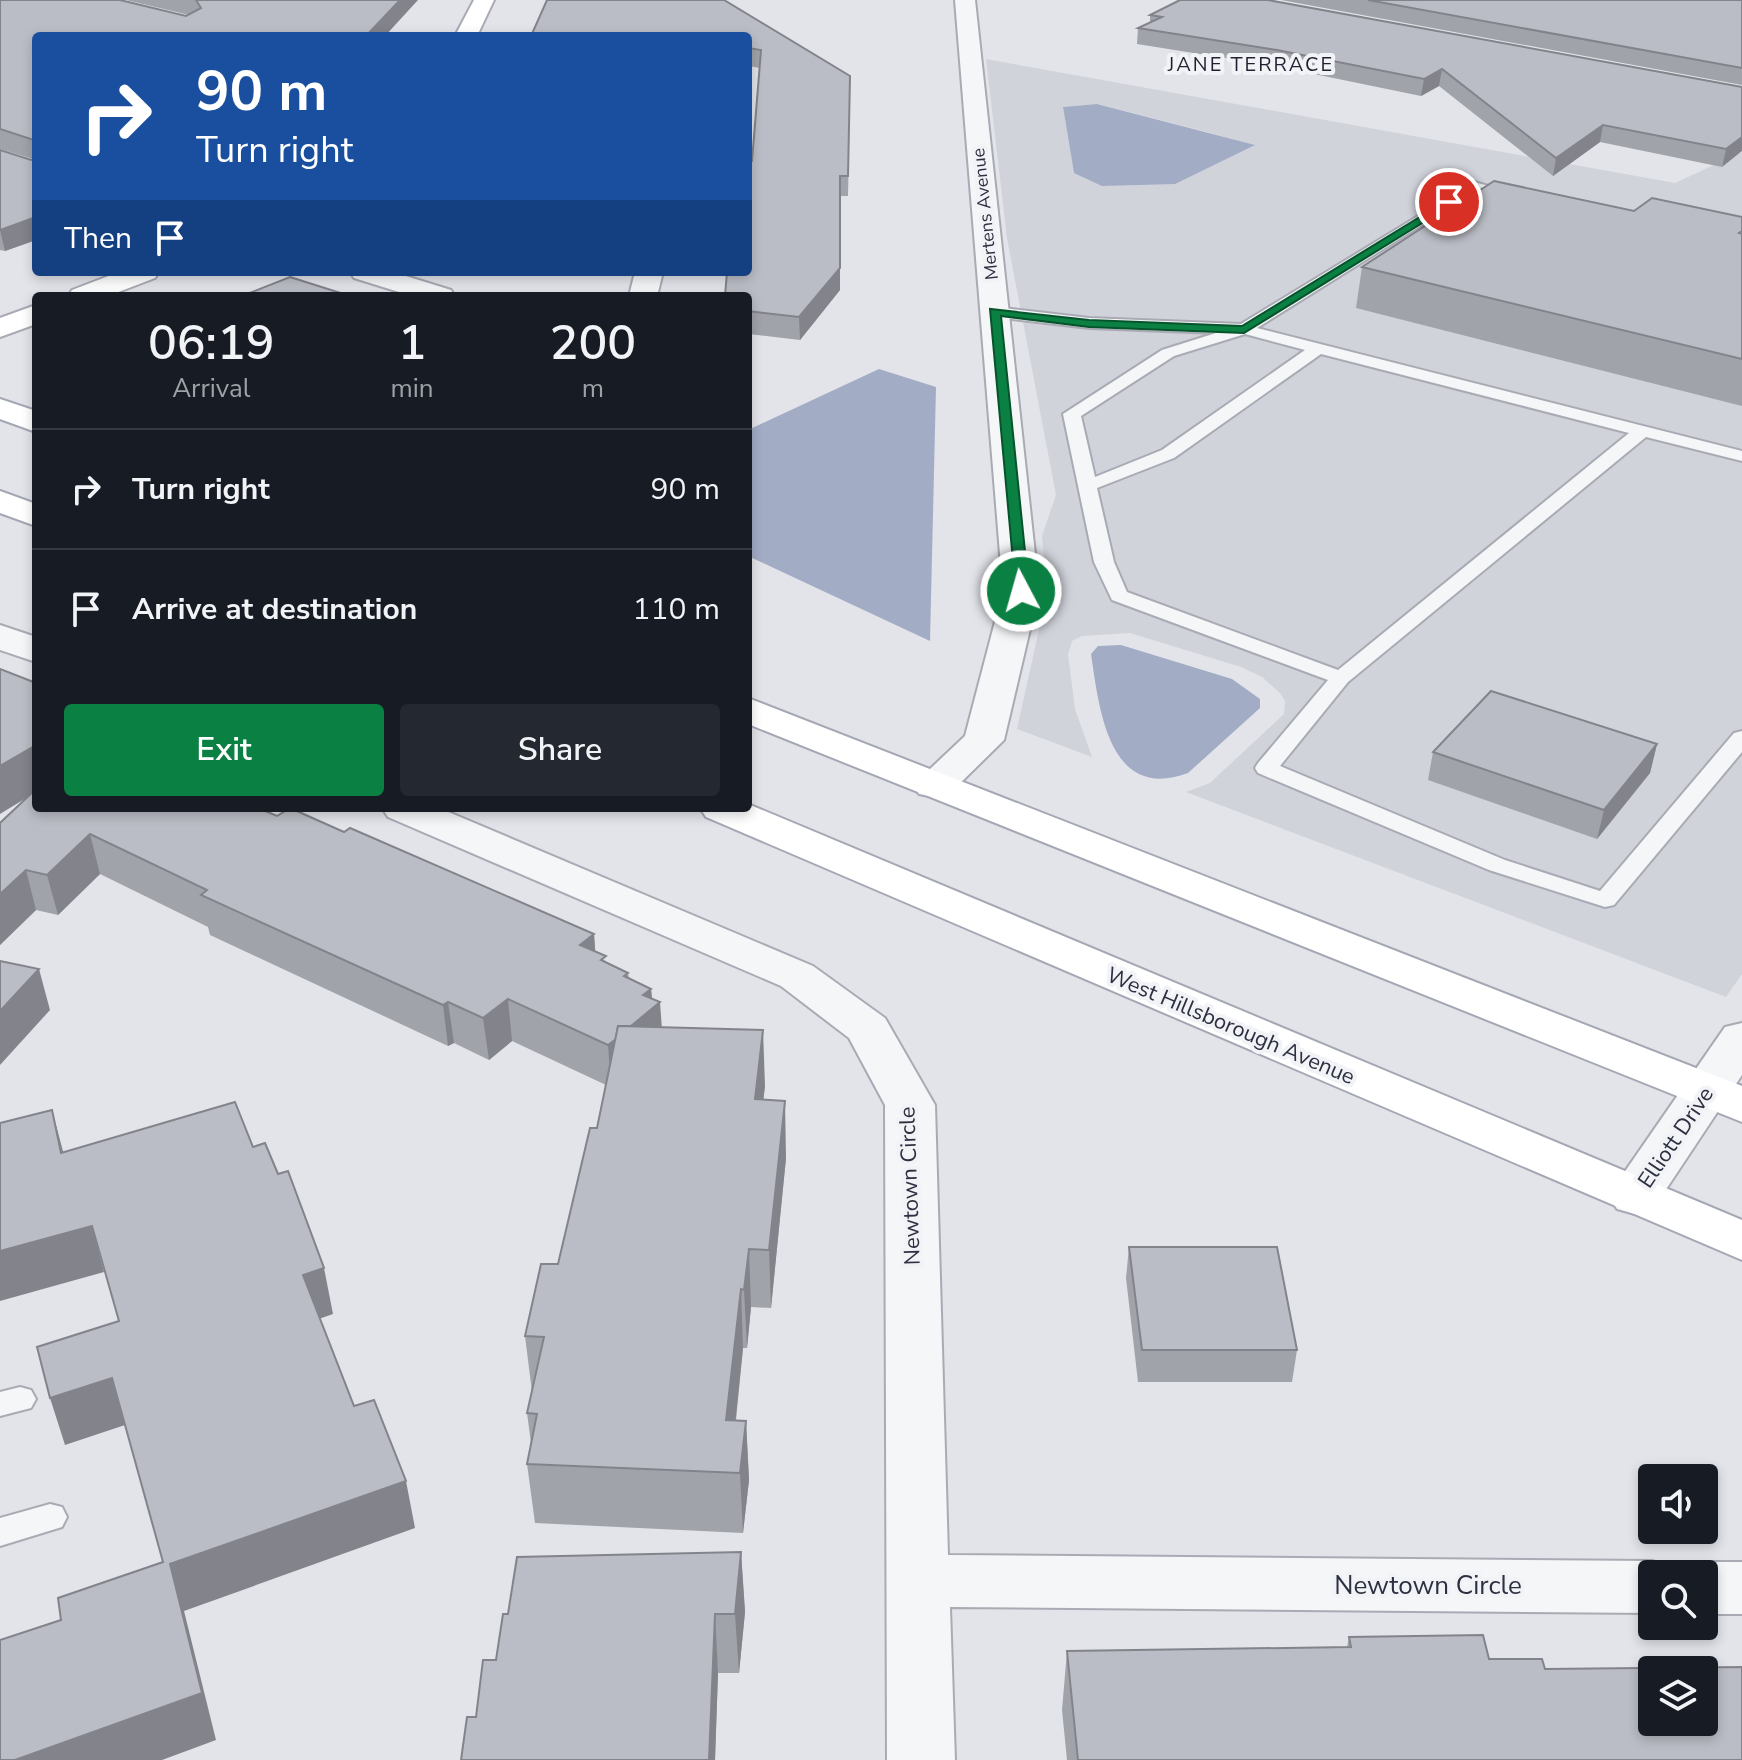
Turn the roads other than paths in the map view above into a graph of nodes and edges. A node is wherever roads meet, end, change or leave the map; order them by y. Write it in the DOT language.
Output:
graph roads {
  1 [pos="484,0"];
  2 [pos="965,0"];
  3 [pos="468,32"];
  4 [pos="1534,199"];
  5 [pos="134,276"];
  6 [pos="377,276"];
  7 [pos="92,292"];
  8 [pos="428,292"];
  9 [pos="995,312"];
  10 [pos="32,316"];
  11 [pos="0,328"];
  12 [pos="1244,329"];
  13 [pos="1318,348"];
  14 [pos="0,408"];
  15 [pos="32,420"];
  16 [pos="1642,431"];
  17 [pos="1742,456"];
  18 [pos="1087,486"];
  19 [pos="0,501"];
  20 [pos="32,514"];
  21 [pos="0,636"];
  22 [pos="32,649"];
  23 [pos="1341,678"];
  24 [pos="752,712"];
  25 [pos="1742,738"];
  26 [pos="934,785"];
  27 [pos="412,812"];
  28 [pos="730,812"];
  29 [pos="1742,1038"];
  30 [pos="1724,1098"];
  31 [pos="1635,1196"];
  32 [pos="1742,1241"];
  33 [pos="50,1517"];
  34 [pos="0,1532"];
  35 [pos="916,1581"];
  36 [pos="1638,1587"];
  37 [pos="1718,1588"];
  38 [pos="1742,1588"];
  39 [pos="921,1760"];
  1 -- 3 [label="main road"];
  2 -- 9 [label="street, Mertens Avenue"];
  4 -- 12 [label="lane"];
  5 -- 7 [label="main road"];
  6 -- 8 [label="street"];
  9 -- 12 [label="lane"];
  9 -- 26 [label="street, Mertens Avenue"];
  10 -- 11 [label="main road"];
  12 -- 13 [label="lane"];
  12 -- 18 [label="lane"];
  13 -- 16 [label="lane"];
  13 -- 18 [label="lane"];
  14 -- 15 [label="main road"];
  16 -- 17 [label="lane"];
  16 -- 23 [label="lane"];
  18 -- 23 [label="lane"];
  19 -- 20 [label="main road"];
  21 -- 22 [label="street"];
  23 -- 25 [label="lane"];
  24 -- 26 [label="main road"];
  26 -- 30 [label="main road"];
  27 -- 35 [label="street, Newtown Circle"];
  28 -- 31 [label="main road, West Hillsborough Avenue"];
  29 -- 30 [label="street, Elliott Drive"];
  30 -- 31 [label="street, Elliott Drive"];
  31 -- 32 [label="main road, West Hillsborough Avenue"];
  33 -- 34 [label="lane"];
  35 -- 36 [label="street, Newtown Circle"];
  35 -- 39 [label="street, Newtown Circle"];
  37 -- 38 [label="street"];
}
